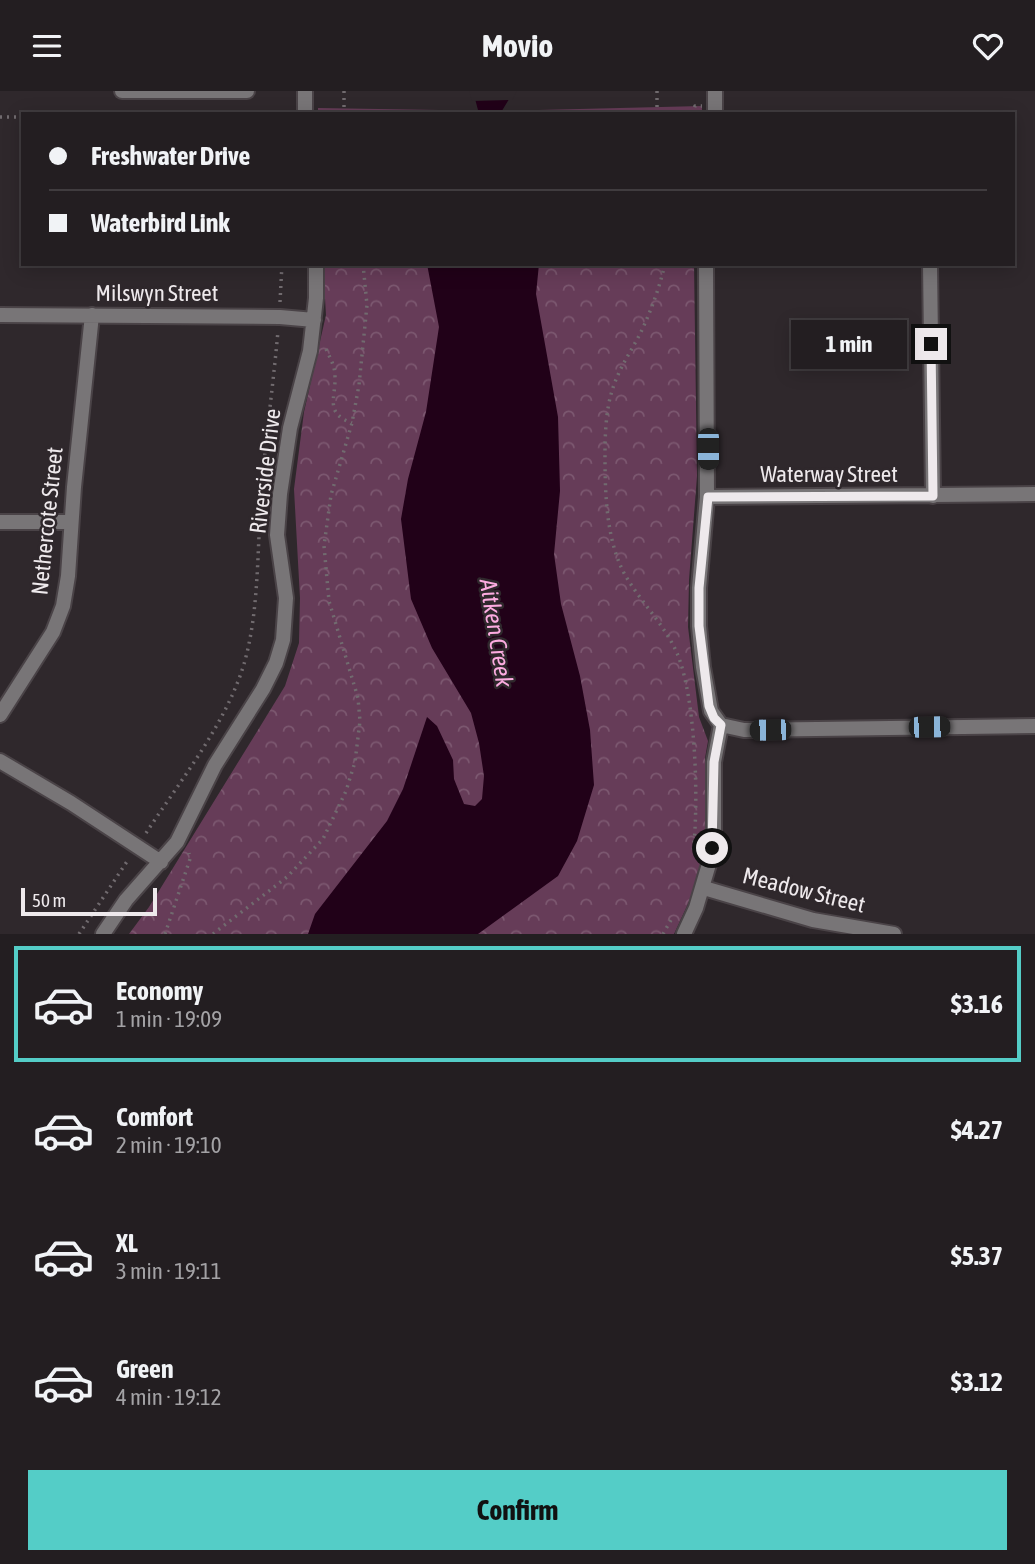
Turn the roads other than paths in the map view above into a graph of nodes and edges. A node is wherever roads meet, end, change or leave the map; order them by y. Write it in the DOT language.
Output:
graph roads {
  1 [pos="122,91"];
  2 [pos="204,91"];
  3 [pos="247,91"];
  4 [pos="305,91"];
  5 [pos="715,91"];
  6 [pos="304,112"];
  7 [pos="715,112"];
  8 [pos="316,266"];
  9 [pos="706,266"];
  10 [pos="930,266"];
  11 [pos="0,315"];
  12 [pos="92,315"];
  13 [pos="314,320"];
  14 [pos="1035,494"];
  15 [pos="933,496"];
  16 [pos="708,497"];
  17 [pos="0,522"];
  18 [pos="71,522"];
  19 [pos="0,715"];
  20 [pos="721,725"];
  21 [pos="1035,726"];
  22 [pos="0,761"];
  23 [pos="161,862"];
  24 [pos="704,888"];
  25 [pos="103,934"];
  26 [pos="684,934"];
  27 [pos="894,934"];
  1 -- 2 [label="street"];
  2 -- 3 [label="street"];
  4 -- 6 [label="street"];
  5 -- 7 [label="street"];
  8 -- 13 [label="street, Riverside Drive"];
  9 -- 16 [label="street"];
  10 -- 15 [label="street"];
  11 -- 12 [label="street, Milswyn Street"];
  12 -- 13 [label="street, Milswyn Street"];
  12 -- 18 [label="street, Nethercote Street"];
  13 -- 23 [label="street, Riverside Drive"];
  14 -- 15 [label="street, Waterway Street"];
  15 -- 16 [label="street, Waterway Street"];
  16 -- 20 [label="street"];
  17 -- 18 [label="street"];
  18 -- 19 [label="street, Nethercote Street"];
  20 -- 21 [label="street"];
  20 -- 24 [label="street"];
  22 -- 23 [label="street"];
  23 -- 25 [label="street, Riverside Drive"];
  24 -- 26 [label="street"];
  24 -- 27 [label="street, Meadow Street"];
}
